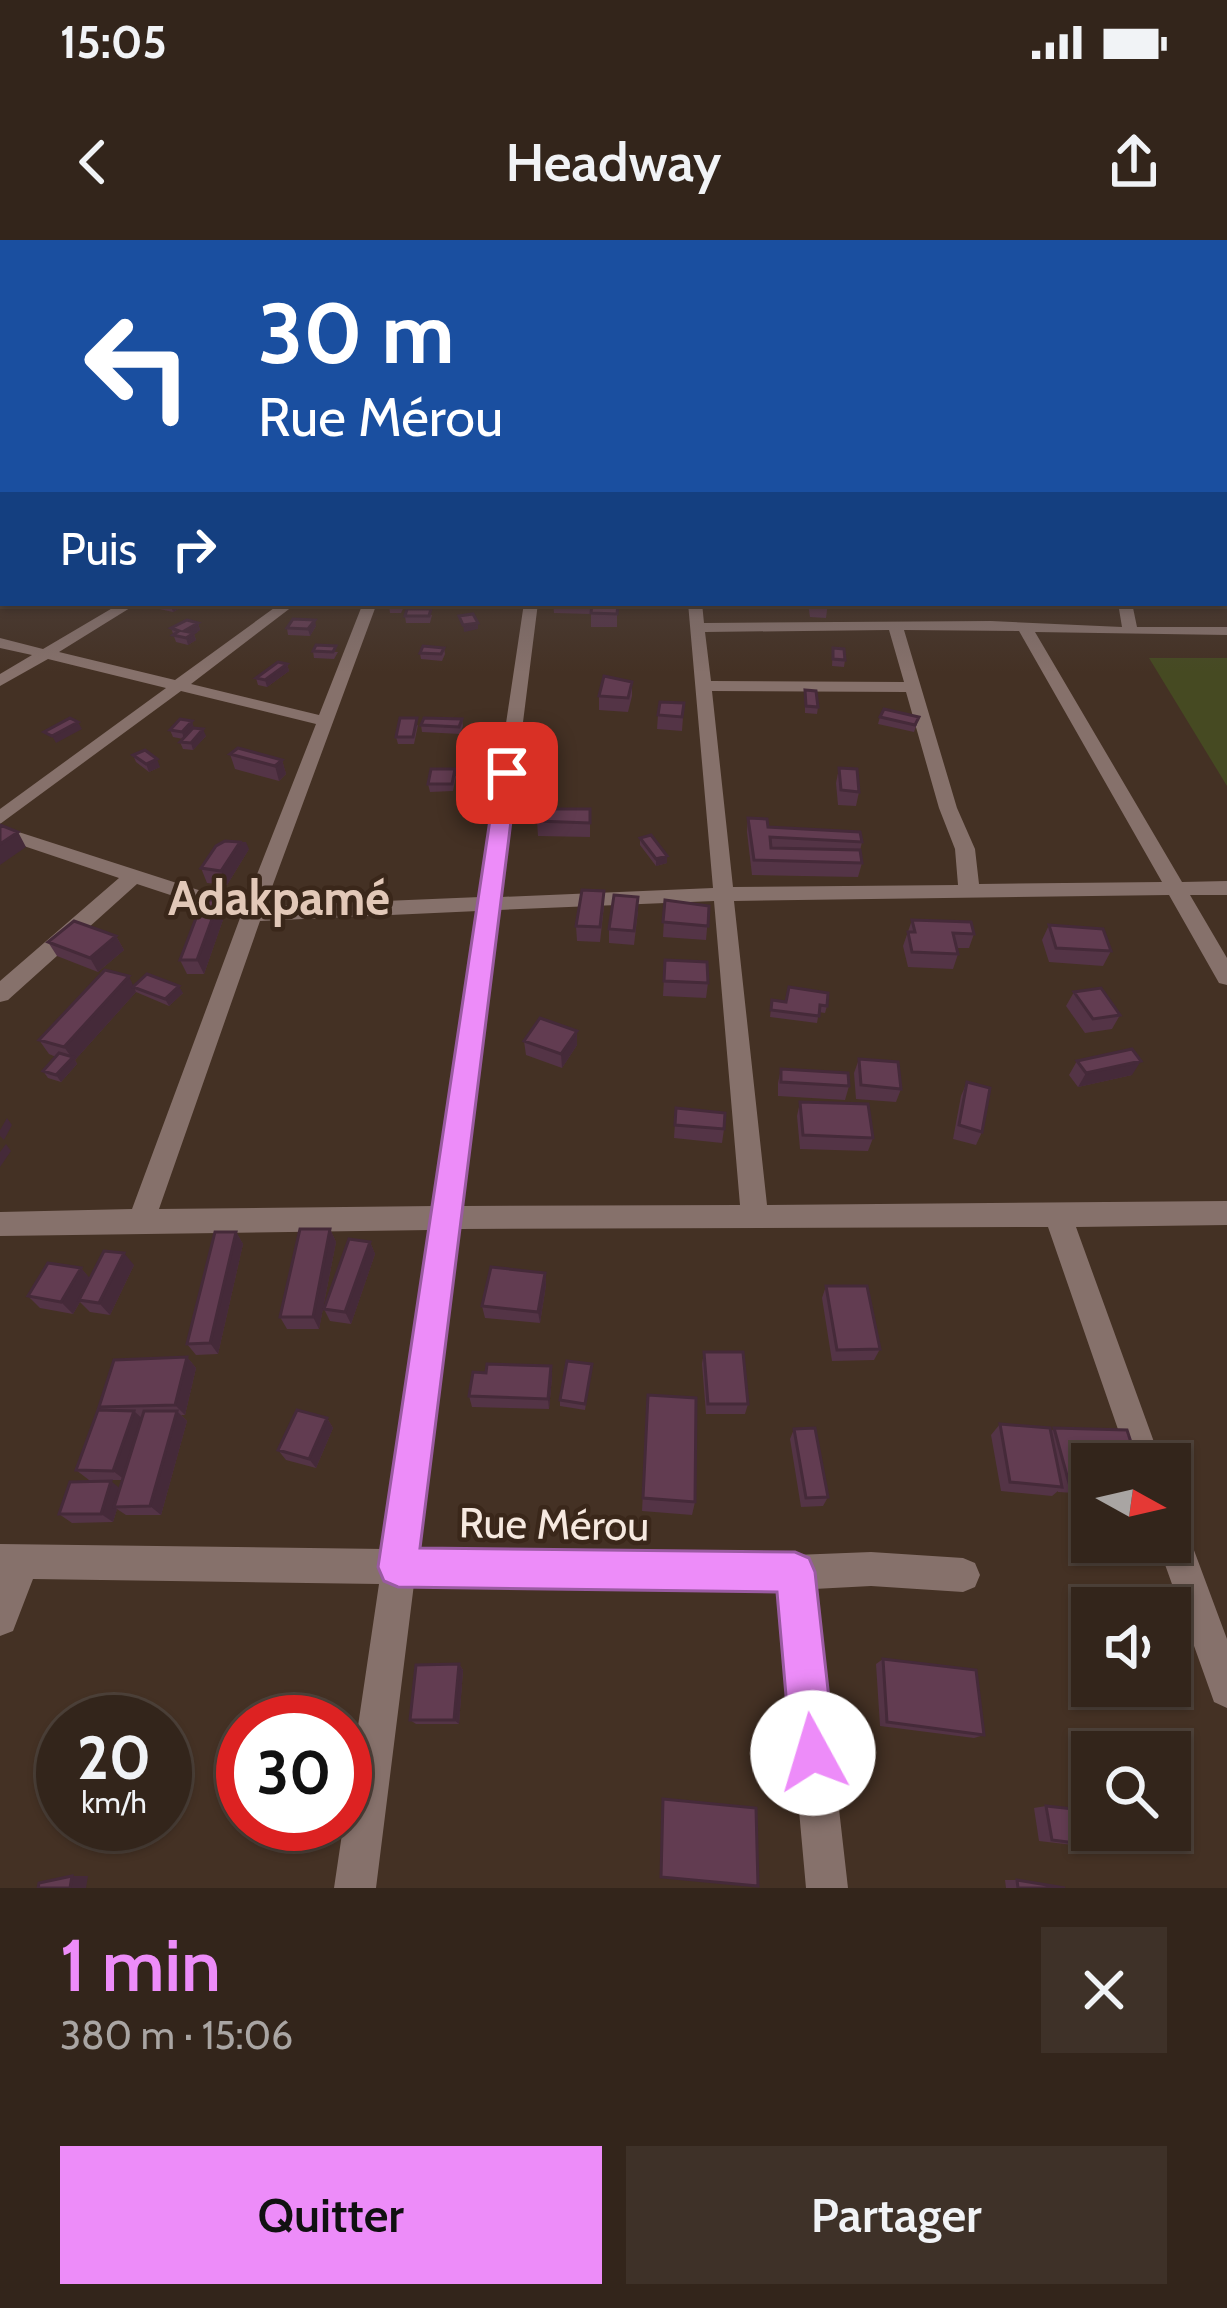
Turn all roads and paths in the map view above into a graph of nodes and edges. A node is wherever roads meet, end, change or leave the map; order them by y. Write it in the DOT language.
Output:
graph roads {
  1 [pos="126,606"];
  2 [pos="286,606"];
  3 [pos="369,606"];
  4 [pos="531,606"];
  5 [pos="695,606"];
  6 [pos="1126,606"];
  7 [pos="895,625"];
  8 [pos="698,628"];
  9 [pos="1025,628"];
  10 [pos="1130,631"];
  11 [pos="1227,631"];
  12 [pos="0,643"];
  13 [pos="46,654"];
  14 [pos="0,681"];
  15 [pos="177,686"];
  16 [pos="703,686"];
  17 [pos="913,687"];
  18 [pos="325,721"];
  19 [pos="0,818"];
  20 [pos="0,832"];
  21 [pos="132,877"];
  22 [pos="1173,888"];
  23 [pos="1227,888"];
  24 [pos="969,890"];
  25 [pos="722,894"];
  26 [pos="488,901"];
  27 [pos="251,914"];
  28 [pos="1227,977"];
  29 [pos="0,994"];
  30 [pos="1227,1213"];
  31 [pos="447,1215"];
  32 [pos="755,1216"];
  33 [pos="1058,1216"];
  34 [pos="142,1220"];
  35 [pos="0,1224"];
  36 [pos="1139,1443"];
  37 [pos="12,1561"];
  38 [pos="1182,1563"];
  39 [pos="398,1567"];
  40 [pos="795,1572"];
  41 [pos="962,1575"];
  42 [pos="0,1618"];
  43 [pos="1227,1689"];
  44 [pos="355,1888"];
  45 [pos="826,1888"];
  1 -- 13 [label="street"];
  2 -- 15 [label="street"];
  3 -- 18 [label="street"];
  4 -- 26 [label="street"];
  5 -- 8 [label="street"];
  6 -- 10 [label="street"];
  7 -- 8 [label="street"];
  7 -- 9 [label="street"];
  7 -- 17 [label="street"];
  8 -- 16 [label="street"];
  9 -- 10 [label="street"];
  9 -- 22 [label="street"];
  10 -- 11 [label="street"];
  12 -- 13 [label="street"];
  13 -- 14 [label="street"];
  13 -- 15 [label="street"];
  15 -- 18 [label="street"];
  15 -- 19 [label="street"];
  16 -- 17 [label="street"];
  16 -- 25 [label="street"];
  17 -- 24 [label="street"];
  18 -- 27 [label="street"];
  20 -- 21 [label="street"];
  21 -- 27 [label="street"];
  21 -- 29 [label="street"];
  22 -- 23 [label="street"];
  22 -- 24 [label="street"];
  22 -- 28 [label="street"];
  24 -- 25 [label="street"];
  25 -- 26 [label="street"];
  25 -- 32 [label="street"];
  26 -- 27 [label="street"];
  26 -- 31 [label="street"];
  27 -- 34 [label="street"];
  30 -- 33 [label="street"];
  31 -- 32 [label="street"];
  31 -- 34 [label="street"];
  31 -- 39 [label="street"];
  32 -- 33 [label="street"];
  33 -- 36 [label="street"];
  34 -- 35 [label="street"];
  37 -- 39 [label="street, Rue Mérou"];
  37 -- 42 [label="street"];
  38 -- 43 [label="street"];
  39 -- 40 [label="street, Rue Mérou"];
  39 -- 44 [label="street"];
  40 -- 41 [label="street, Rue Mérou"];
  40 -- 45 [label="street"];
}
